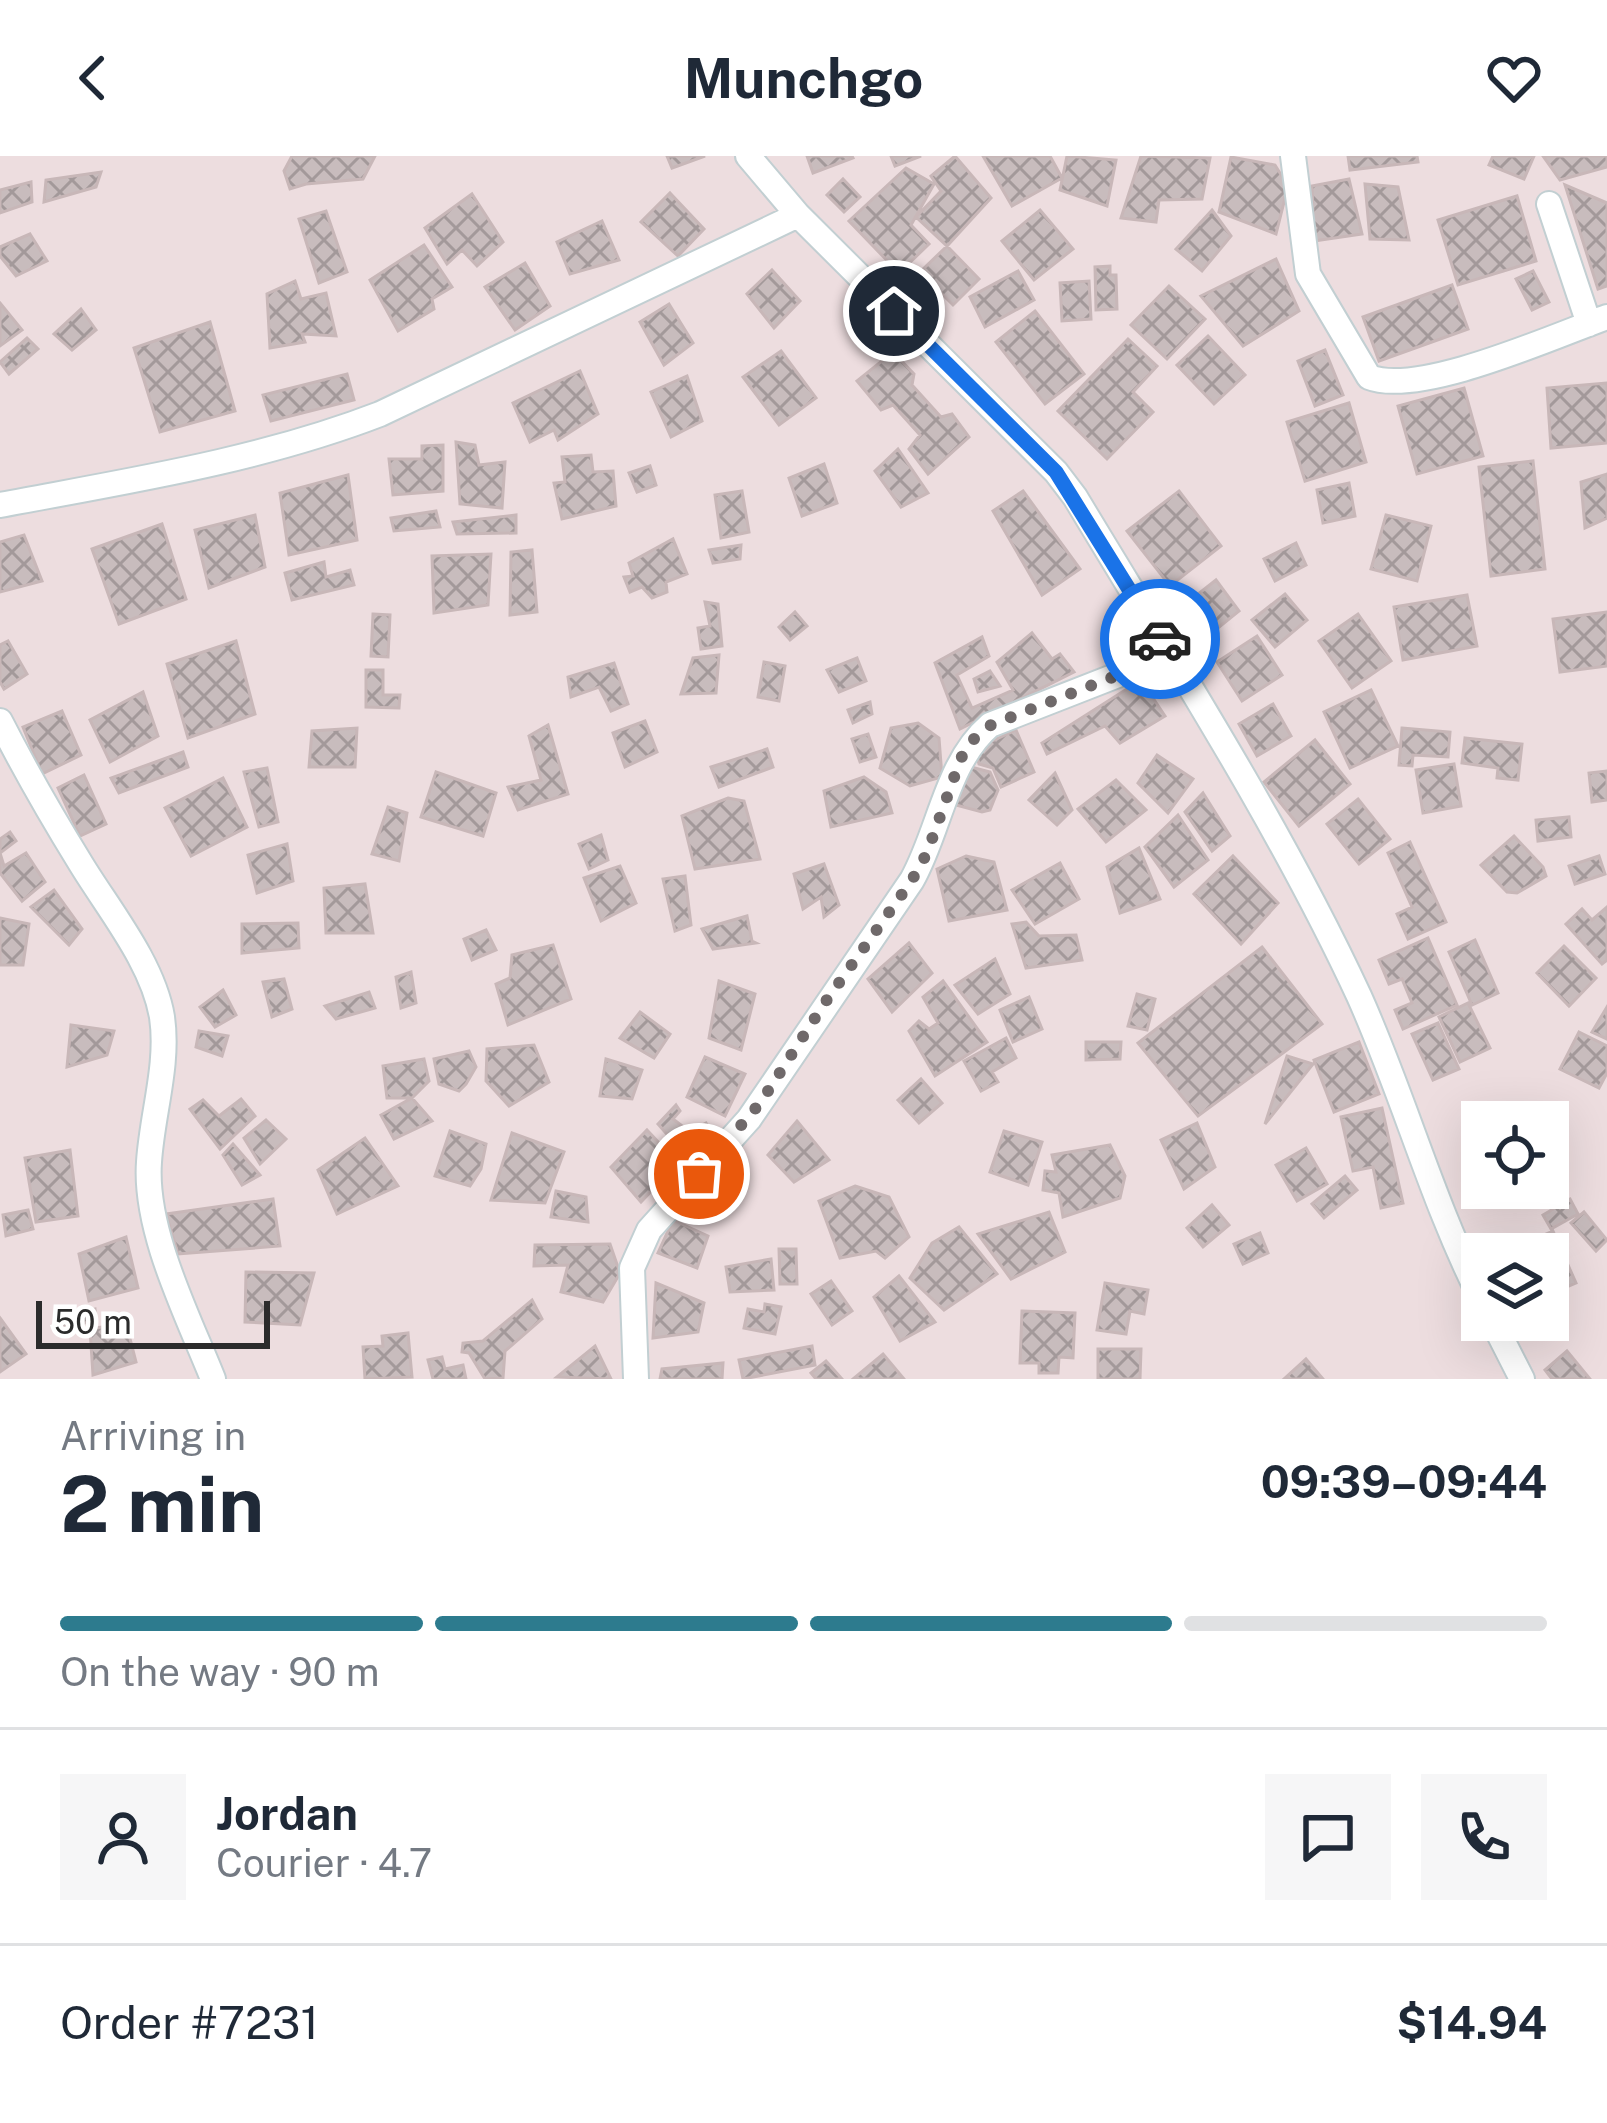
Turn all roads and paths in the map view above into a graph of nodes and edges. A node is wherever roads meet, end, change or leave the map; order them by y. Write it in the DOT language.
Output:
graph roads {
  1 [pos="748,156"];
  2 [pos="1293,156"];
  3 [pos="1549,204"];
  4 [pos="798,215"];
  5 [pos="1598,320"];
  6 [pos="0,505"];
  7 [pos="1169,655"];
  8 [pos="0,722"];
  9 [pos="1461,1254"];
  10 [pos="1503,1341"];
  11 [pos="213,1379"];
  12 [pos="636,1379"];
  13 [pos="1522,1379"];
  1 -- 4 [label="street"];
  2 -- 5 [label="street"];
  3 -- 5 [label="street"];
  4 -- 6 [label="street"];
  4 -- 7 [label="street"];
  7 -- 9 [label="street"];
  7 -- 12 [label="street"];
  8 -- 11 [label="street"];
  10 -- 13 [label="street"];
}
